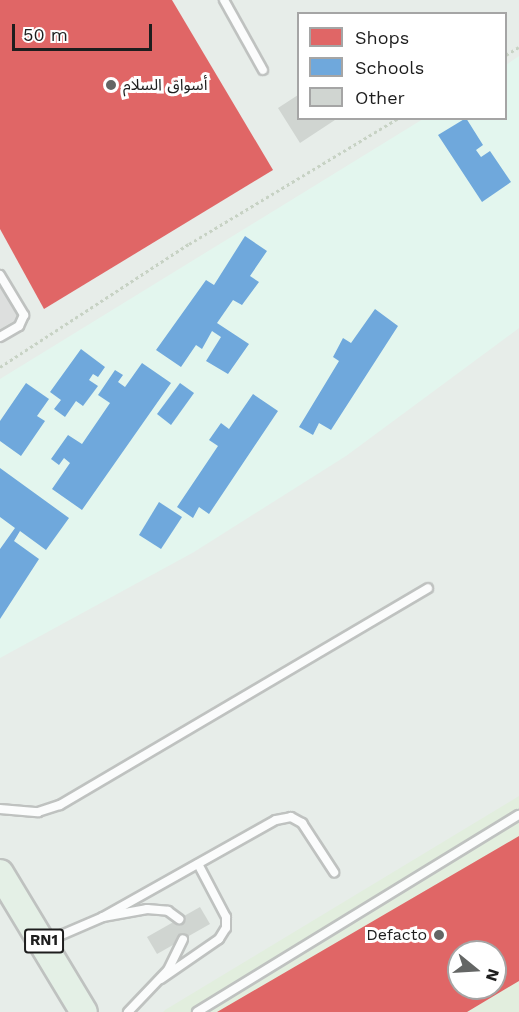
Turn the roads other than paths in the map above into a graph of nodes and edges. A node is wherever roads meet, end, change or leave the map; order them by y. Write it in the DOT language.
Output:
graph roads {
  1 [pos="224,0"];
  2 [pos="263,70"];
  3 [pos="0,275"];
  4 [pos="0,337"];
  5 [pos="428,588"];
  6 [pos="0,810"];
  7 [pos="519,815"];
  8 [pos="198,864"];
  9 [pos="334,872"];
  10 [pos="0,873"];
  11 [pos="103,918"];
  12 [pos="179,919"];
  13 [pos="183,939"];
  14 [pos="45,942"];
  15 [pos="161,979"];
  16 [pos="84,1012"];
  17 [pos="128,1012"];
  18 [pos="197,1012"];
  1 -- 2 [label="lane"];
  3 -- 4 [label="lane"];
  5 -- 6 [label="lane"];
  7 -- 18 [label="lane"];
  8 -- 9 [label="lane"];
  8 -- 11 [label="lane"];
  8 -- 15 [label="lane"];
  10 -- 14 [label="main road, RN1"];
  11 -- 12 [label="lane"];
  11 -- 14 [label="lane"];
  13 -- 15 [label="lane"];
  14 -- 16 [label="main road, RN1"];
  15 -- 17 [label="lane"];
}
